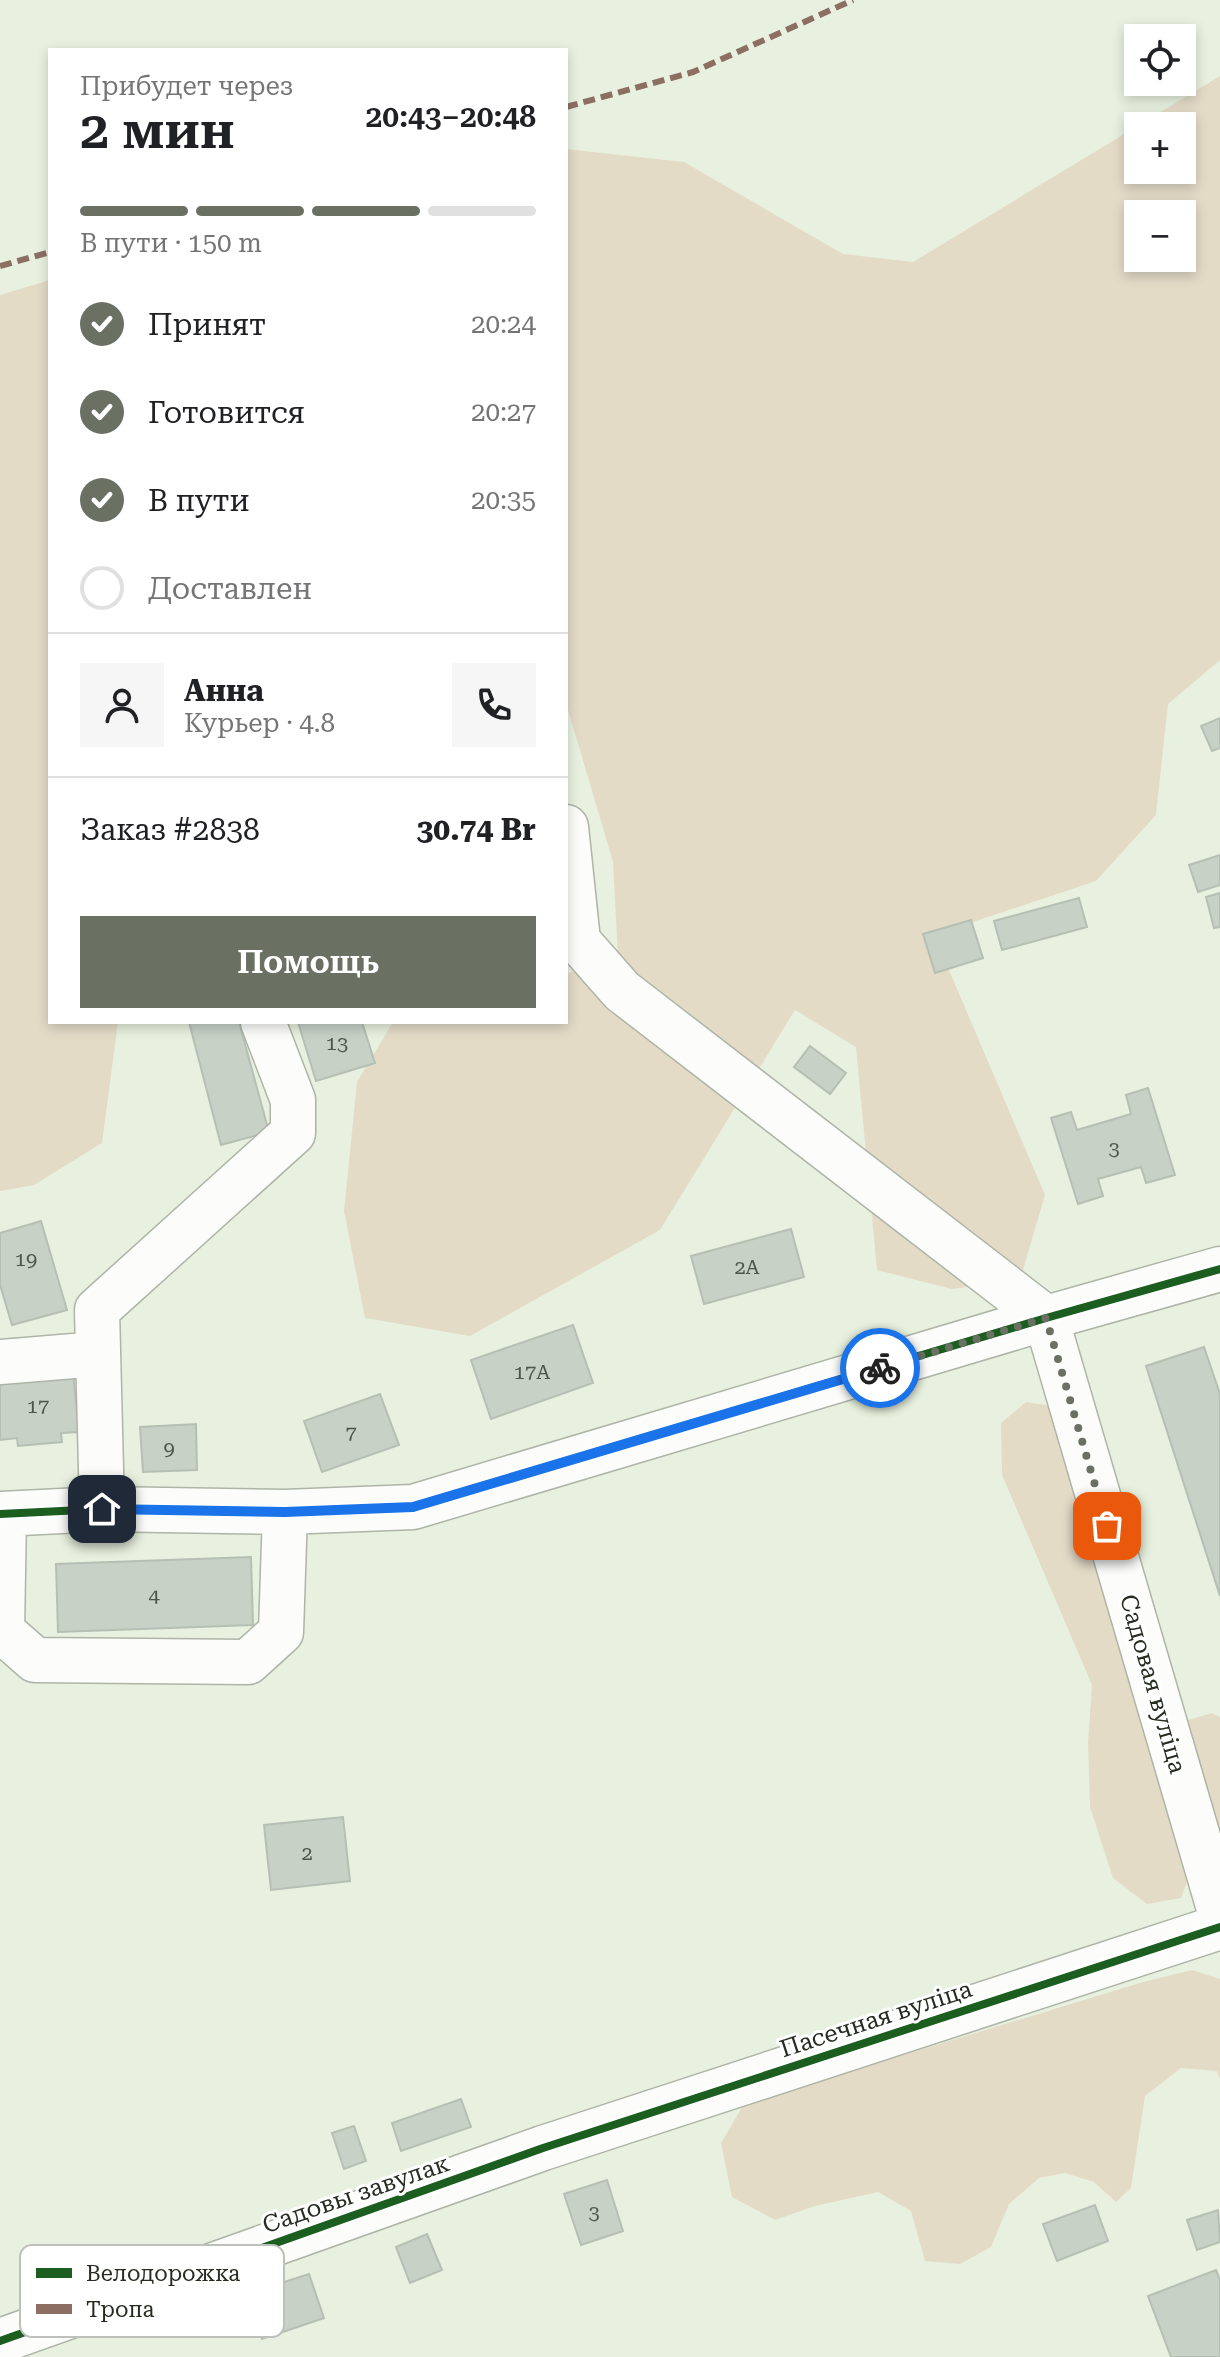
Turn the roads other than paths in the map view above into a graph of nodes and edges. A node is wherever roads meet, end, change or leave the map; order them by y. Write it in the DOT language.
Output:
graph roads {
  1 [pos="568,846"];
  2 [pos="264,1024"];
  3 [pos="1220,1269"];
  4 [pos="1046,1318"];
  5 [pos="98,1354"];
  6 [pos="0,1362"];
  7 [pos="102,1509"];
  8 [pos="285,1512"];
  9 [pos="2,1514"];
  10 [pos="1,1633"];
  11 [pos="1220,1912"];
  12 [pos="1220,1927"];
  13 [pos="543,2148"];
  14 [pos="270,2245"];
  15 [pos="20,2334"];
  16 [pos="0,2341"];
  1 -- 4 [label="street"];
  2 -- 5 [label="street"];
  3 -- 4 [label="street"];
  4 -- 8 [label="street"];
  4 -- 11 [label="street, Садовая вуліца"];
  5 -- 6 [label="street"];
  5 -- 7 [label="street"];
  7 -- 8 [label="street"];
  7 -- 9 [label="street"];
  8 -- 10 [label="street"];
  9 -- 10 [label="street"];
  12 -- 13 [label="street, Пасечная вуліца"];
  13 -- 14 [label="street, Садовы завулак"];
  15 -- 16 [label="street, Садовы завулак"];
}
